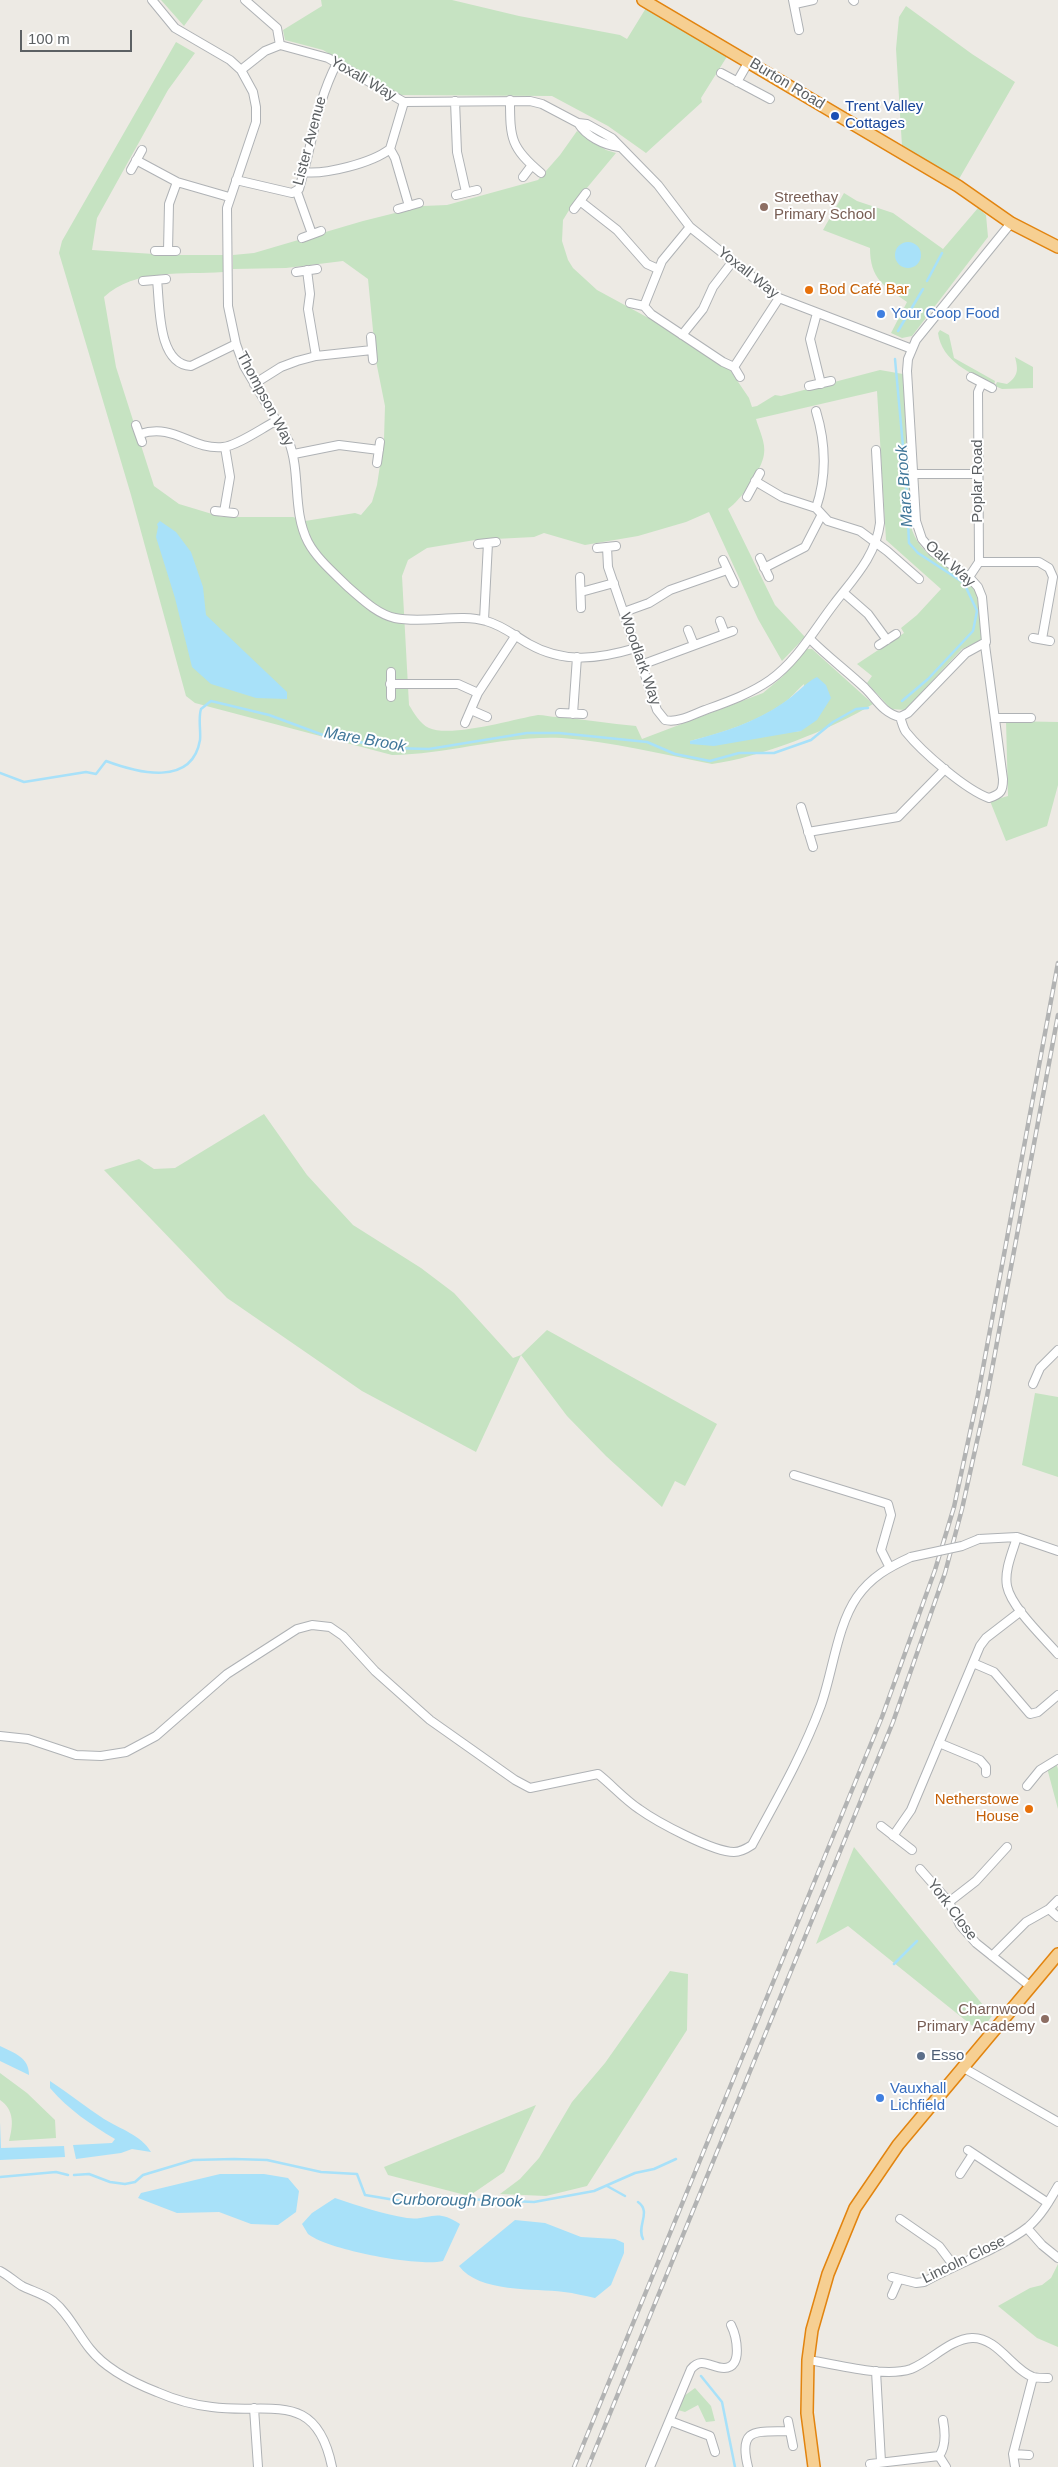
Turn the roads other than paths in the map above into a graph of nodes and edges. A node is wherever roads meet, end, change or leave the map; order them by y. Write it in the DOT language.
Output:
graph roads {
  1 [pos="152,0"];
  2 [pos="245,0"];
  3 [pos="643,0"];
  4 [pos="813,0"];
  5 [pos="794,2"];
  6 [pos="799,30"];
  7 [pos="280,45"];
  8 [pos="749,61"];
  9 [pos="337,63"];
  10 [pos="241,70"];
  11 [pos="720,73"];
  12 [pos="737,82"];
  13 [pos="769,96"];
  14 [pos="510,100"];
  15 [pos="455,101"];
  16 [pos="404,102"];
  17 [pos="390,149"];
  18 [pos="142,150"];
  19 [pos="136,160"];
  20 [pos="532,165"];
  21 [pos="130,170"];
  22 [pos="303,172"];
  23 [pos="541,173"];
  24 [pos="522,177"];
  25 [pos="236,180"];
  26 [pos="177,182"];
  27 [pos="477,190"];
  28 [pos="294,192"];
  29 [pos="466,192"];
  30 [pos="586,193"];
  31 [pos="456,195"];
  32 [pos="229,197"];
  33 [pos="580,201"];
  34 [pos="419,203"];
  35 [pos="409,206"];
  36 [pos="398,209"];
  37 [pos="574,209"];
  38 [pos="1011,223"];
  39 [pos="690,227"];
  40 [pos="321,231"];
  41 [pos="312,234"];
  42 [pos="302,238"];
  43 [pos="1058,247"];
  44 [pos="155,251"];
  45 [pos="733,261"];
  46 [pos="317,269"];
  47 [pos="658,269"];
  48 [pos="307,270"];
  49 [pos="296,272"];
  50 [pos="143,281"];
  51 [pos="779,298"];
  52 [pos="630,303"];
  53 [pos="644,306"];
  54 [pos="817,312"];
  55 [pos="682,335"];
  56 [pos="371,337"];
  57 [pos="236,344"];
  58 [pos="912,349"];
  59 [pos="372,350"];
  60 [pos="316,356"];
  61 [pos="373,360"];
  62 [pos="734,367"];
  63 [pos="740,377"];
  64 [pos="971,377"];
  65 [pos="831,381"];
  66 [pos="982,383"];
  67 [pos="254,384"];
  68 [pos="821,384"];
  69 [pos="809,386"];
  70 [pos="992,388"];
  71 [pos="816,411"];
  72 [pos="276,421"];
  73 [pos="136,425"];
  74 [pos="380,442"];
  75 [pos="225,447"];
  76 [pos="379,450"];
  77 [pos="876,450"];
  78 [pos="294,454"];
  79 [pos="377,463"];
  80 [pos="760,473"];
  81 [pos="914,474"];
  82 [pos="978,474"];
  83 [pos="755,481"];
  84 [pos="747,497"];
  85 [pos="816,508"];
  86 [pos="215,510"];
  87 [pos="224,512"];
  88 [pos="234,513"];
  89 [pos="821,516"];
  90 [pos="876,542"];
  91 [pos="478,544"];
  92 [pos="616,546"];
  93 [pos="606,547"];
  94 [pos="597,548"];
  95 [pos="760,558"];
  96 [pos="723,560"];
  97 [pos="979,562"];
  98 [pos="764,568"];
  99 [pos="727,570"];
  100 [pos="580,577"];
  101 [pos="769,577"];
  102 [pos="969,577"];
  103 [pos="919,579"];
  104 [pos="614,583"];
  105 [pos="734,583"];
  106 [pos="581,592"];
  107 [pos="844,593"];
  108 [pos="581,608"];
  109 [pos="624,612"];
  110 [pos="484,620"];
  111 [pos="720,620"];
  112 [pos="688,630"];
  113 [pos="896,634"];
  114 [pos="516,635"];
  115 [pos="810,638"];
  116 [pos="1033,638"];
  117 [pos="887,640"];
  118 [pos="694,645"];
  119 [pos="984,645"];
  120 [pos="879,646"];
  121 [pos="636,648"];
  122 [pos="577,657"];
  123 [pos="642,665"];
  124 [pos="390,672"];
  125 [pos="390,684"];
  126 [pos="478,693"];
  127 [pos="390,697"];
  128 [pos="471,710"];
  129 [pos="560,713"];
  130 [pos="573,714"];
  131 [pos="583,714"];
  132 [pos="487,717"];
  133 [pos="900,717"];
  134 [pos="995,718"];
  135 [pos="1031,718"];
  136 [pos="465,723"];
  137 [pos="945,769"];
  138 [pos="801,808"];
  139 [pos="808,832"];
  140 [pos="813,847"];
  141 [pos="1058,1350"];
  142 [pos="1033,1384"];
  143 [pos="794,1475"];
  144 [pos="1017,1536"];
  145 [pos="1058,1551"];
  146 [pos="890,1566"];
  147 [pos="1021,1611"];
  148 [pos="1058,1654"];
  149 [pos="973,1662"];
  150 [pos="1058,1696"];
  151 [pos="0,1736"];
  152 [pos="939,1743"];
  153 [pos="1058,1759"];
  154 [pos="986,1773"];
  155 [pos="1027,1786"];
  156 [pos="882,1826"];
  157 [pos="894,1836"];
  158 [pos="1007,1847"];
  159 [pos="912,1850"];
  160 [pos="932,1868"];
  161 [pos="1058,1900"];
  162 [pos="949,1902"];
  163 [pos="1049,1908"];
  164 [pos="1058,1917"];
  165 [pos="1058,1954"];
  166 [pos="992,1956"];
  167 [pos="1032,1987"];
  168 [pos="962,2067"];
  169 [pos="1058,2122"];
  170 [pos="960,2174"];
  171 [pos="1058,2186"];
  172 [pos="1048,2203"];
  173 [pos="900,2219"];
  174 [pos="1027,2228"];
  175 [pos="1054,2259"];
  176 [pos="954,2266"];
  177 [pos="0,2271"];
  178 [pos="892,2295"];
  179 [pos="731,2325"];
  180 [pos="808,2360"];
  181 [pos="876,2371"];
  182 [pos="1033,2377"];
  183 [pos="1048,2378"];
  184 [pos="254,2408"];
  185 [pos="943,2420"];
  186 [pos="670,2421"];
  187 [pos="788,2421"];
  188 [pos="788,2431"];
  189 [pos="793,2446"];
  190 [pos="715,2452"];
  191 [pos="1013,2454"];
  192 [pos="1029,2455"];
  193 [pos="939,2456"];
  194 [pos="881,2462"];
  195 [pos="870,2464"];
  196 [pos="258,2467"];
  197 [pos="332,2467"];
  198 [pos="650,2467"];
  199 [pos="748,2467"];
  200 [pos="814,2467"];
  201 [pos="946,2467"];
  202 [pos="1015,2467"];
  1 -- 10 [label="street, Thompson Way"];
  2 -- 7 [label="street"];
  3 -- 8 [label="highway, Burton Road"];
  4 -- 5 [label="street"];
  5 -- 6 [label="street"];
  7 -- 9 [label="street, Yoxall Way"];
  7 -- 10 [label="street"];
  8 -- 12 [label="street"];
  8 -- 38 [label="highway, Burton Road"];
  9 -- 16 [label="street, Yoxall Way"];
  9 -- 22 [label="street, Lister Avenue"];
  10 -- 25 [label="street, Thompson Way"];
  11 -- 12 [label="street"];
  12 -- 13 [label="street"];
  14 -- 15 [label="street, Yoxall Way"];
  14 -- 20 [label="street"];
  14 -- 39 [label="street, Yoxall Way"];
  15 -- 16 [label="street, Yoxall Way"];
  15 -- 29 [label="street"];
  16 -- 17 [label="street"];
  17 -- 22 [label="street"];
  17 -- 35 [label="street"];
  18 -- 19 [label="street"];
  19 -- 21 [label="street"];
  19 -- 26 [label="street"];
  20 -- 23 [label="street"];
  20 -- 24 [label="street"];
  22 -- 28 [label="street, Lister Avenue"];
  25 -- 28 [label="street"];
  25 -- 32 [label="street, Thompson Way"];
  26 -- 32 [label="street"];
  26 -- 44 [label="street"];
  27 -- 29 [label="street"];
  28 -- 41 [label="street, Lister Avenue"];
  29 -- 31 [label="street"];
  30 -- 33 [label="street"];
  32 -- 57 [label="street, Thompson Way"];
  33 -- 37 [label="street"];
  33 -- 47 [label="street"];
  34 -- 35 [label="street"];
  35 -- 36 [label="street"];
  38 -- 43 [label="highway, Burton Road"];
  38 -- 58 [label="street, Oak Way"];
  39 -- 45 [label="street, Yoxall Way"];
  39 -- 47 [label="street"];
  40 -- 41 [label="street"];
  41 -- 42 [label="street"];
  45 -- 51 [label="street, Yoxall Way"];
  45 -- 55 [label="street"];
  46 -- 48 [label="street"];
  47 -- 53 [label="street"];
  48 -- 49 [label="street"];
  48 -- 60 [label="street"];
  50 -- 57 [label="street"];
  51 -- 54 [label="street, Yoxall Way"];
  51 -- 62 [label="street"];
  52 -- 53 [label="street"];
  53 -- 55 [label="street"];
  54 -- 58 [label="street, Yoxall Way"];
  54 -- 68 [label="street"];
  55 -- 62 [label="street"];
  56 -- 59 [label="street"];
  57 -- 67 [label="street, Thompson Way"];
  58 -- 81 [label="street, Oak Way"];
  59 -- 60 [label="street"];
  59 -- 61 [label="street"];
  60 -- 67 [label="street"];
  62 -- 63 [label="street"];
  64 -- 66 [label="street"];
  65 -- 68 [label="street"];
  66 -- 70 [label="street"];
  66 -- 82 [label="street, Poplar Road"];
  67 -- 72 [label="street, Thompson Way"];
  68 -- 69 [label="street"];
  71 -- 85 [label="street"];
  72 -- 75 [label="street"];
  72 -- 78 [label="street, Thompson Way"];
  73 -- 75 [label="street"];
  74 -- 76 [label="street"];
  75 -- 87 [label="street"];
  76 -- 78 [label="street"];
  76 -- 79 [label="street"];
  77 -- 90 [label="street"];
  78 -- 110 [label="street, Thompson Way"];
  80 -- 83 [label="street"];
  81 -- 82 [label="street"];
  81 -- 102 [label="street, Oak Way"];
  82 -- 97 [label="street, Poplar Road"];
  83 -- 84 [label="street"];
  83 -- 85 [label="street"];
  85 -- 89 [label="street"];
  86 -- 87 [label="street"];
  87 -- 88 [label="street"];
  89 -- 90 [label="street"];
  89 -- 98 [label="street"];
  90 -- 103 [label="street"];
  90 -- 107 [label="street"];
  91 -- 110 [label="street"];
  92 -- 93 [label="street"];
  93 -- 94 [label="street"];
  93 -- 104 [label="street, Woodlark Way"];
  95 -- 98 [label="street"];
  96 -- 99 [label="street"];
  97 -- 102 [label="street"];
  97 -- 116 [label="street"];
  98 -- 101 [label="street"];
  99 -- 105 [label="street"];
  99 -- 109 [label="street"];
  100 -- 106 [label="street"];
  102 -- 119 [label="street, Oak Way"];
  104 -- 106 [label="street"];
  104 -- 109 [label="street, Woodlark Way"];
  106 -- 108 [label="street"];
  107 -- 115 [label="street"];
  107 -- 117 [label="street"];
  109 -- 121 [label="street, Woodlark Way"];
  110 -- 114 [label="street, Thompson Way"];
  111 -- 118 [label="street"];
  112 -- 118 [label="street"];
  113 -- 117 [label="street"];
  114 -- 122 [label="street, Thompson Way"];
  114 -- 126 [label="street"];
  115 -- 123 [label="street, Woodlark Way"];
  115 -- 133 [label="street"];
  117 -- 120 [label="street"];
  118 -- 123 [label="street"];
  119 -- 133 [label="street"];
  119 -- 134 [label="street, Oak Way"];
  121 -- 122 [label="street, Thompson Way"];
  121 -- 123 [label="street, Woodlark Way"];
  122 -- 130 [label="street"];
  124 -- 125 [label="street"];
  125 -- 126 [label="street"];
  125 -- 127 [label="street"];
  126 -- 128 [label="street"];
  128 -- 132 [label="street"];
  128 -- 136 [label="street"];
  129 -- 130 [label="street"];
  130 -- 131 [label="street"];
  133 -- 137 [label="street"];
  134 -- 135 [label="street"];
  134 -- 137 [label="street, Oak Way"];
  137 -- 139 [label="street"];
  138 -- 139 [label="street"];
  139 -- 140 [label="street"];
  141 -- 142 [label="street"];
  143 -- 146 [label="street"];
  144 -- 145 [label="street"];
  144 -- 146 [label="street, bridge"];
  144 -- 147 [label="street"];
  146 -- 151 [label="street"];
  147 -- 148 [label="street"];
  147 -- 149 [label="street"];
  149 -- 150 [label="street"];
  149 -- 152 [label="street"];
  152 -- 154 [label="street"];
  152 -- 157 [label="street"];
  153 -- 155 [label="street"];
  156 -- 157 [label="street"];
  157 -- 159 [label="street"];
  158 -- 162 [label="street"];
  160 -- 162 [label="street, York Close"];
  161 -- 163 [label="street"];
  162 -- 166 [label="street, York Close"];
  163 -- 164 [label="street"];
  163 -- 166 [label="street"];
  165 -- 167 [label="highway"];
  166 -- 167 [label="street, York Close"];
  167 -- 168 [label="highway"];
  168 -- 169 [label="street"];
  168 -- 180 [label="highway"];
  170 -- 172 [label="street"];
  171 -- 172 [label="street, Lincoln Close"];
  172 -- 174 [label="street, Lincoln Close"];
  173 -- 176 [label="street"];
  174 -- 175 [label="street"];
  174 -- 176 [label="street, Lincoln Close"];
  176 -- 178 [label="street, Lincoln Close"];
  177 -- 184 [label="street"];
  179 -- 186 [label="street"];
  180 -- 181 [label="street"];
  180 -- 200 [label="highway"];
  181 -- 182 [label="street"];
  181 -- 194 [label="street"];
  182 -- 183 [label="street"];
  182 -- 191 [label="street"];
  184 -- 196 [label="street"];
  184 -- 197 [label="street"];
  185 -- 193 [label="street"];
  186 -- 190 [label="street"];
  186 -- 198 [label="street"];
  187 -- 188 [label="street"];
  188 -- 189 [label="street"];
  188 -- 199 [label="street"];
  191 -- 192 [label="street"];
  191 -- 202 [label="street"];
  193 -- 194 [label="street"];
  193 -- 201 [label="street"];
  194 -- 195 [label="street"];
}
